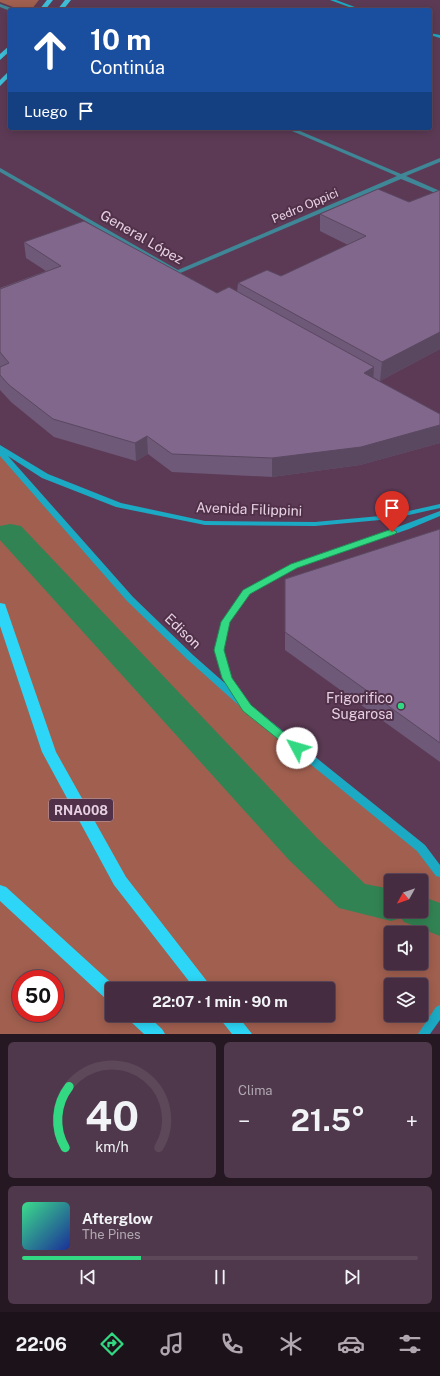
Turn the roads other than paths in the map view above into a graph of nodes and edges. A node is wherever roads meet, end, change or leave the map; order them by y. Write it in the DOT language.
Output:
graph roads {
  1 [pos="50,0"];
  2 [pos="68,0"];
  3 [pos="332,0"];
  4 [pos="44,8"];
  5 [pos="62,8"];
  6 [pos="355,8"];
  7 [pos="8,49"];
  8 [pos="0,58"];
  9 [pos="8,74"];
  10 [pos="0,84"];
  11 [pos="293,130"];
  12 [pos="440,160"];
  13 [pos="0,170"];
  14 [pos="400,176"];
  15 [pos="440,193"];
  16 [pos="178,272"];
  17 [pos="185,276"];
  18 [pos="0,446"];
  19 [pos="0,451"];
  20 [pos="440,506"];
  21 [pos="440,513"];
  22 [pos="0,608"];
  23 [pos="247,708"];
  24 [pos="440,873"];
  25 [pos="0,891"];
  26 [pos="199,982"];
  27 [pos="105,988"];
  28 [pos="440,1010"];
  29 [pos="143,1022"];
  30 [pos="232,1022"];
  31 [pos="156,1034"];
  32 [pos="242,1034"];
  33 [pos="424,1034"];
  1 -- 4 [label="main road"];
  2 -- 5 [label="main road"];
  3 -- 6 [label="main road"];
  7 -- 8 [label="main road"];
  9 -- 10 [label="main road"];
  11 -- 14 [label="street"];
  12 -- 14 [label="street, Pedro Oppici"];
  13 -- 16 [label="street, General López"];
  14 -- 15 [label="street"];
  14 -- 16 [label="street, Pedro Oppici"];
  16 -- 17 [label="street, General López"];
  18 -- 20 [label="main road, Avenida Filippini"];
  19 -- 23 [label="main road, Edison"];
  21 -- 23 [label="main road"];
  22 -- 26 [label="highway, RNA008"];
  23 -- 24 [label="main road, Edison"];
  25 -- 27 [label="highway"];
  28 -- 33 [label="main road"];
  29 -- 31 [label="highway"];
  30 -- 32 [label="highway"];
}
